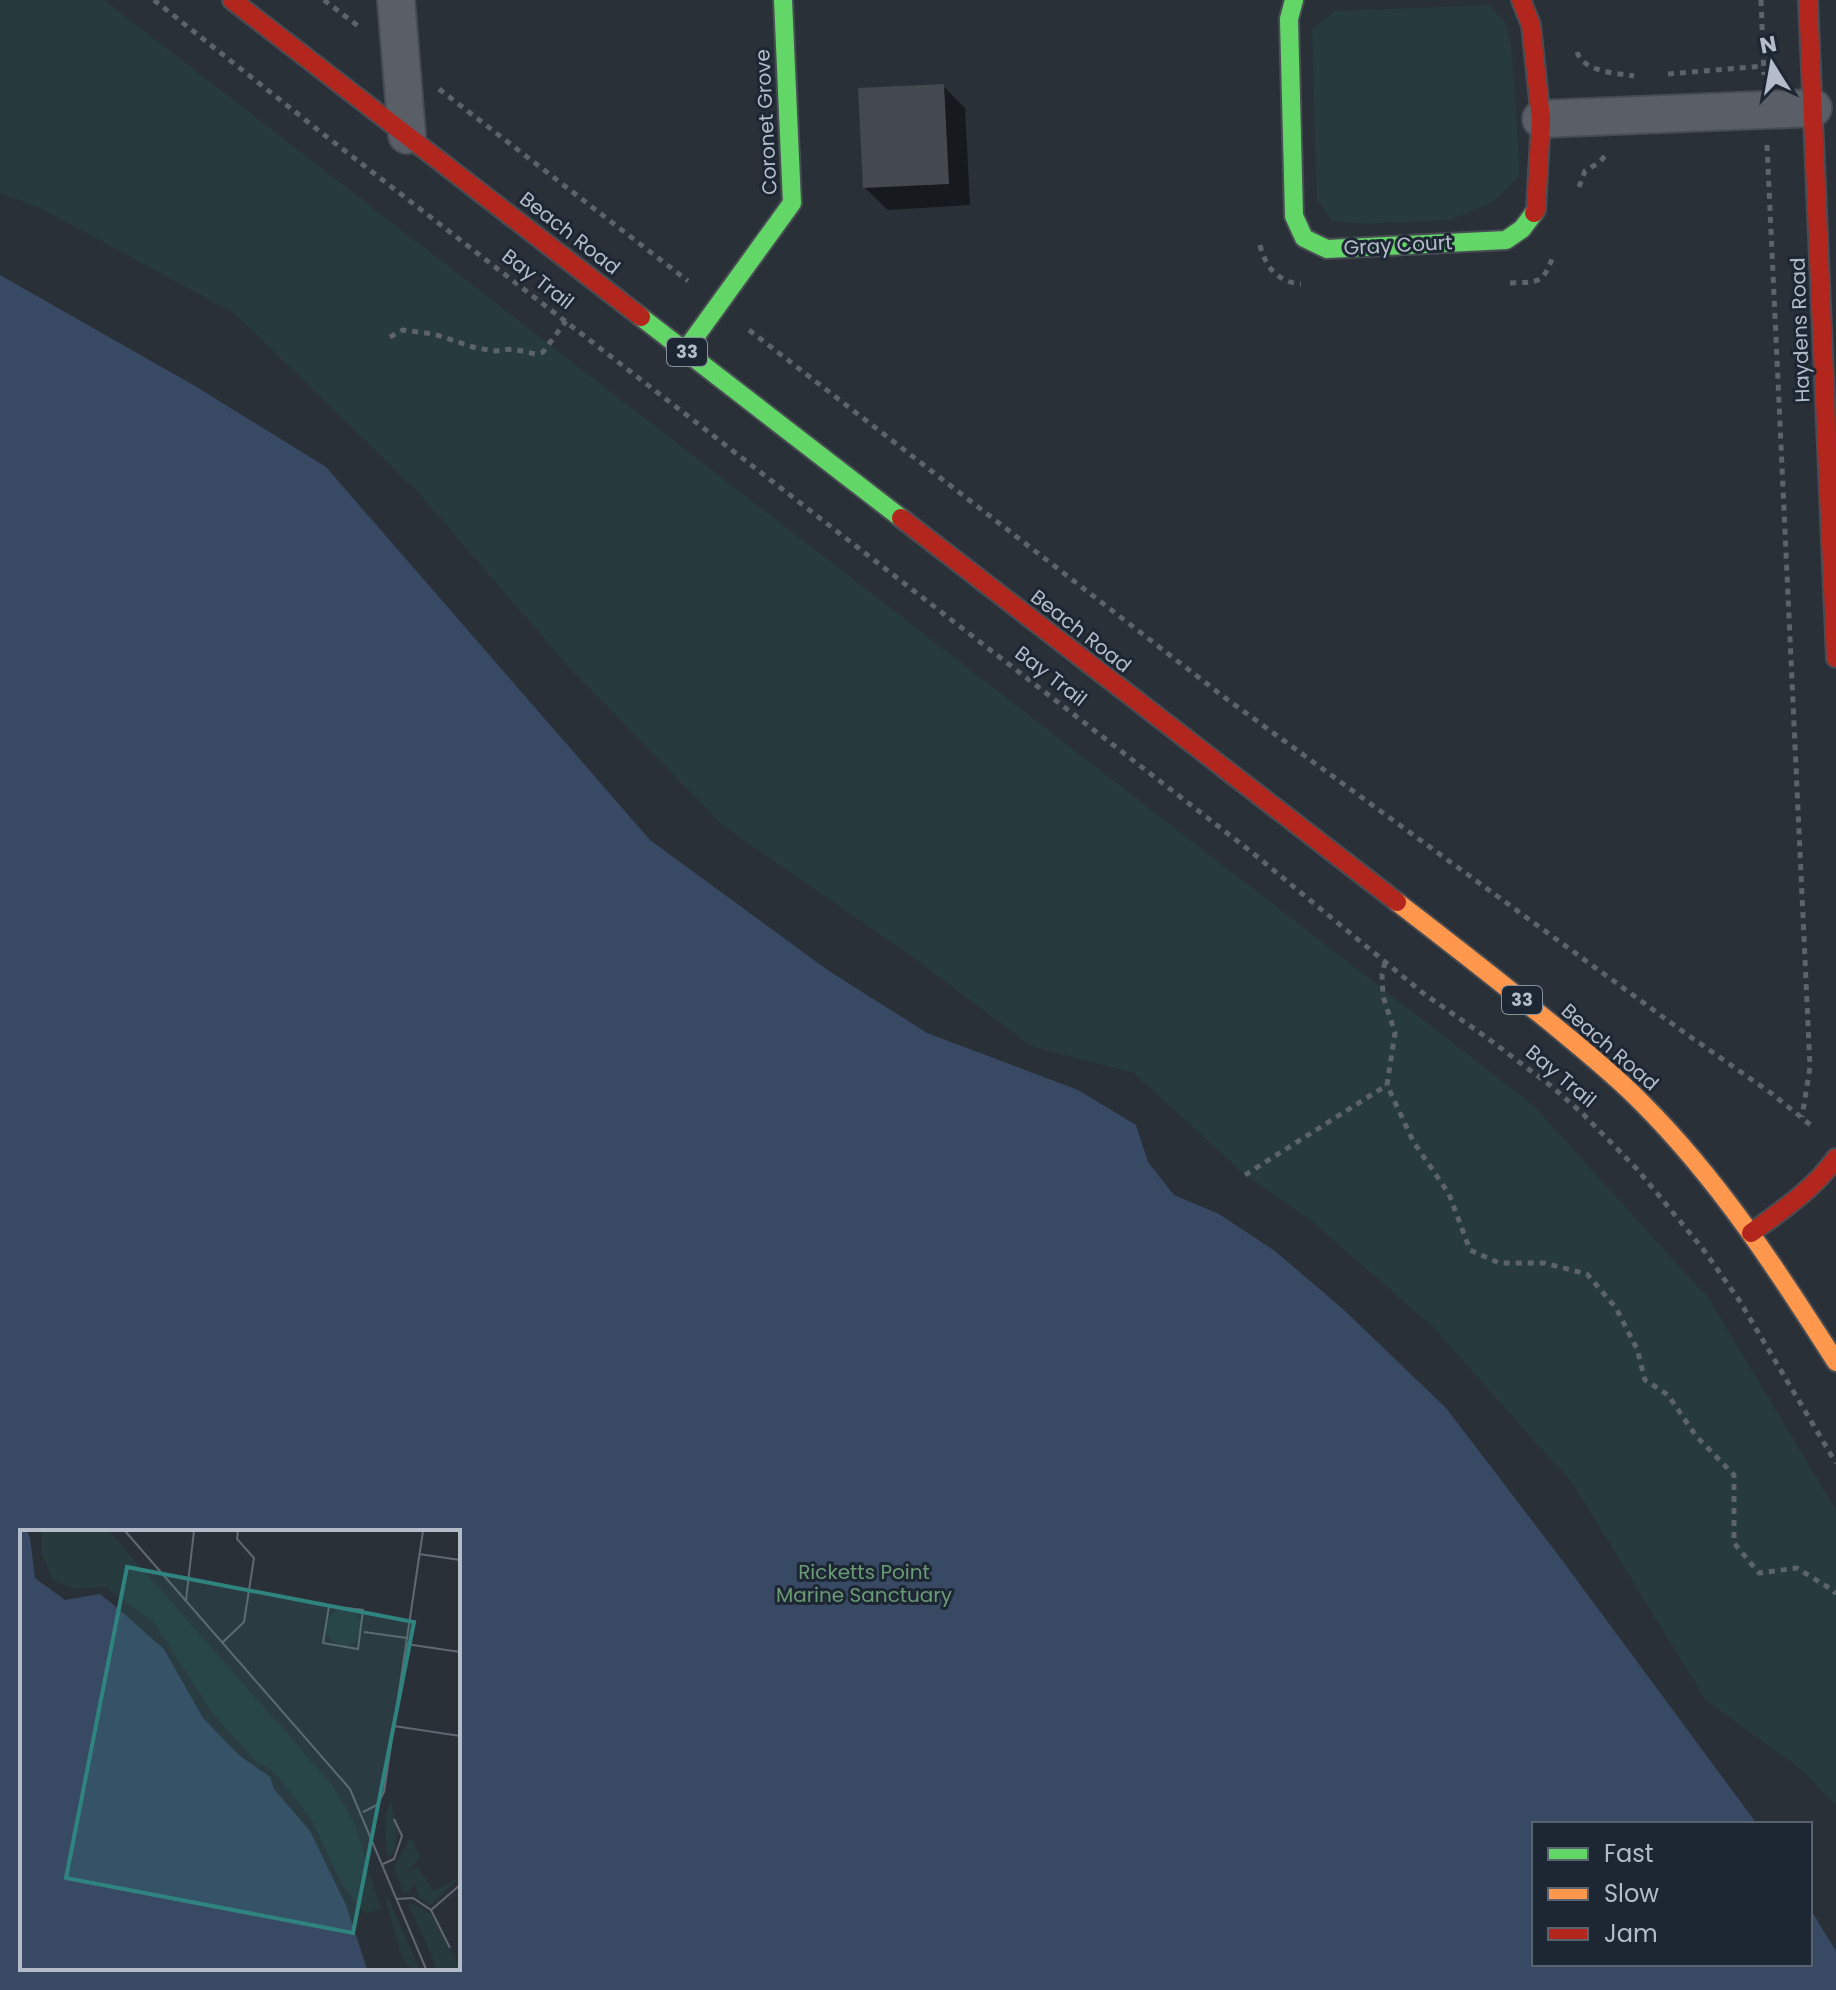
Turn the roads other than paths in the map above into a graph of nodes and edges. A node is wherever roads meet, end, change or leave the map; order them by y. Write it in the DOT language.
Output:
graph roads {
  1 [pos="232,0"];
  2 [pos="396,0"];
  3 [pos="783,0"];
  4 [pos="1294,0"];
  5 [pos="1521,0"];
  6 [pos="1808,0"];
  7 [pos="1813,108"];
  8 [pos="1541,119"];
  9 [pos="407,135"];
  10 [pos="1825,142"];
  11 [pos="685,351"];
  12 [pos="1836,658"];
  13 [pos="1836,1158"];
  14 [pos="1751,1233"];
  15 [pos="1836,1362"];
  1 -- 9 [label="main road, Beach Road / 33"];
  2 -- 9 [label="street"];
  3 -- 11 [label="main road, Coronet Grove"];
  4 -- 8 [label="main road, Gray Court"];
  5 -- 8 [label="main road, Gray Court"];
  6 -- 7 [label="main road, Haydens Road"];
  7 -- 8 [label="street"];
  7 -- 10 [label="main road, Haydens Road"];
  9 -- 11 [label="main road, Beach Road / 33"];
  10 -- 12 [label="main road, Haydens Road"];
  11 -- 14 [label="main road, Beach Road / 33"];
  13 -- 14 [label="main road"];
  14 -- 15 [label="main road, Beach Road / 33"];
}
